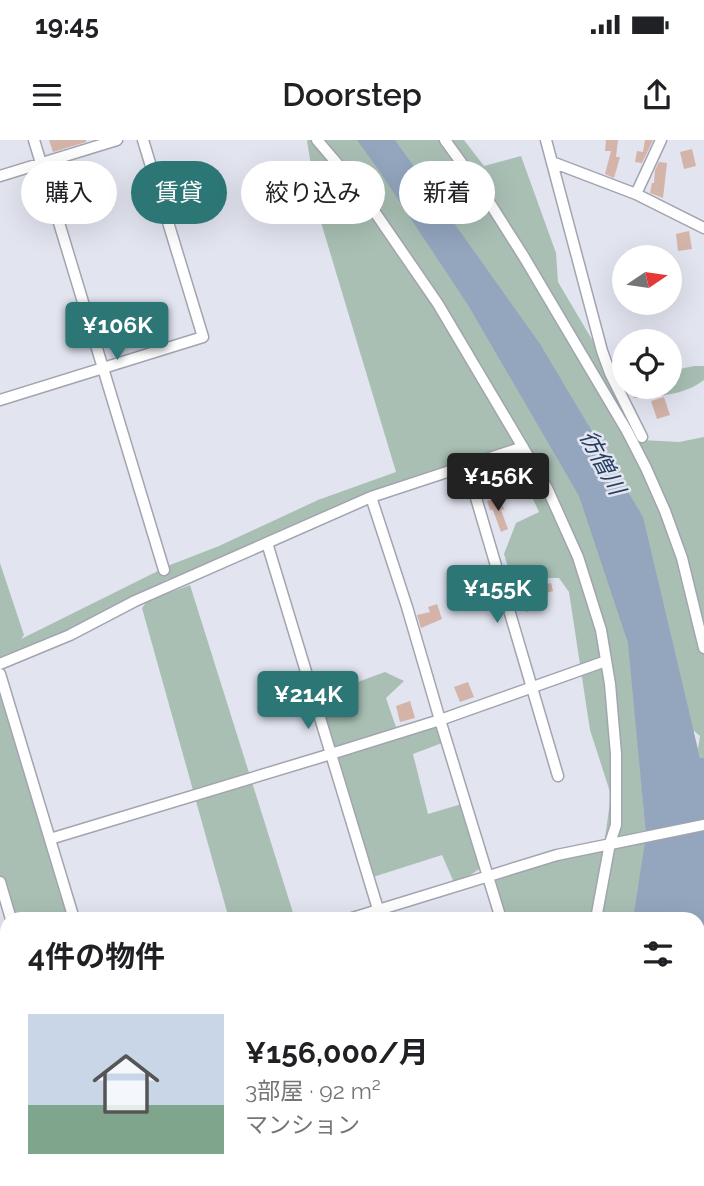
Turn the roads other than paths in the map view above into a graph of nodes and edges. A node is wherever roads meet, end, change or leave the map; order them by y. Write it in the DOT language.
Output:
graph roads {
  1 [pos="34,140"];
  2 [pos="117,140"];
  3 [pos="143,140"];
  4 [pos="317,140"];
  5 [pos="446,140"];
  6 [pos="546,140"];
  7 [pos="661,140"];
  8 [pos="41,161"];
  9 [pos="49,161"];
  10 [pos="552,162"];
  11 [pos="21,170"];
  12 [pos="0,176"];
  13 [pos="636,194"];
  14 [pos="60,224"];
  15 [pos="704,228"];
  16 [pos="103,368"];
  17 [pos="0,400"];
  18 [pos="642,437"];
  19 [pos="523,447"];
  20 [pos="466,464"];
  21 [pos="372,497"];
  22 [pos="267,543"];
  23 [pos="164,570"];
  24 [pos="704,648"];
  25 [pos="606,661"];
  26 [pos="0,664"];
  27 [pos="0,674"];
  28 [pos="531,687"];
  29 [pos="440,720"];
  30 [pos="331,754"];
  31 [pos="558,776"];
  32 [pos="704,825"];
  33 [pos="50,839"];
  34 [pos="613,843"];
  35 [pos="487,875"];
  36 [pos="0,883"];
  37 [pos="9,912"];
  38 [pos="72,912"];
  39 [pos="379,912"];
  40 [pos="385,912"];
  41 [pos="499,912"];
  42 [pos="598,912"];
  1 -- 8 [label="street"];
  2 -- 9 [label="street"];
  3 -- 16 [label="street"];
  4 -- 19 [label="street"];
  5 -- 24 [label="street"];
  6 -- 10 [label="street"];
  7 -- 13 [label="street"];
  10 -- 13 [label="street"];
  10 -- 18 [label="street"];
  11 -- 12 [label="street"];
  13 -- 15 [label="street"];
  14 -- 16 [label="street"];
  16 -- 17 [label="street"];
  16 -- 23 [label="street"];
  19 -- 20 [label="street"];
  19 -- 25 [label="street"];
  20 -- 21 [label="street"];
  20 -- 28 [label="street"];
  21 -- 22 [label="street"];
  21 -- 29 [label="street"];
  22 -- 26 [label="street"];
  22 -- 30 [label="street"];
  25 -- 28 [label="street"];
  25 -- 34 [label="street"];
  27 -- 33 [label="street"];
  28 -- 29 [label="street"];
  28 -- 31 [label="street"];
  29 -- 30 [label="street"];
  29 -- 35 [label="street"];
  30 -- 33 [label="street"];
  30 -- 39 [label="street"];
  32 -- 34 [label="street"];
  33 -- 38 [label="street"];
  34 -- 35 [label="street"];
  34 -- 42 [label="street"];
  35 -- 40 [label="street"];
  35 -- 41 [label="street"];
  36 -- 37 [label="street"];
}
